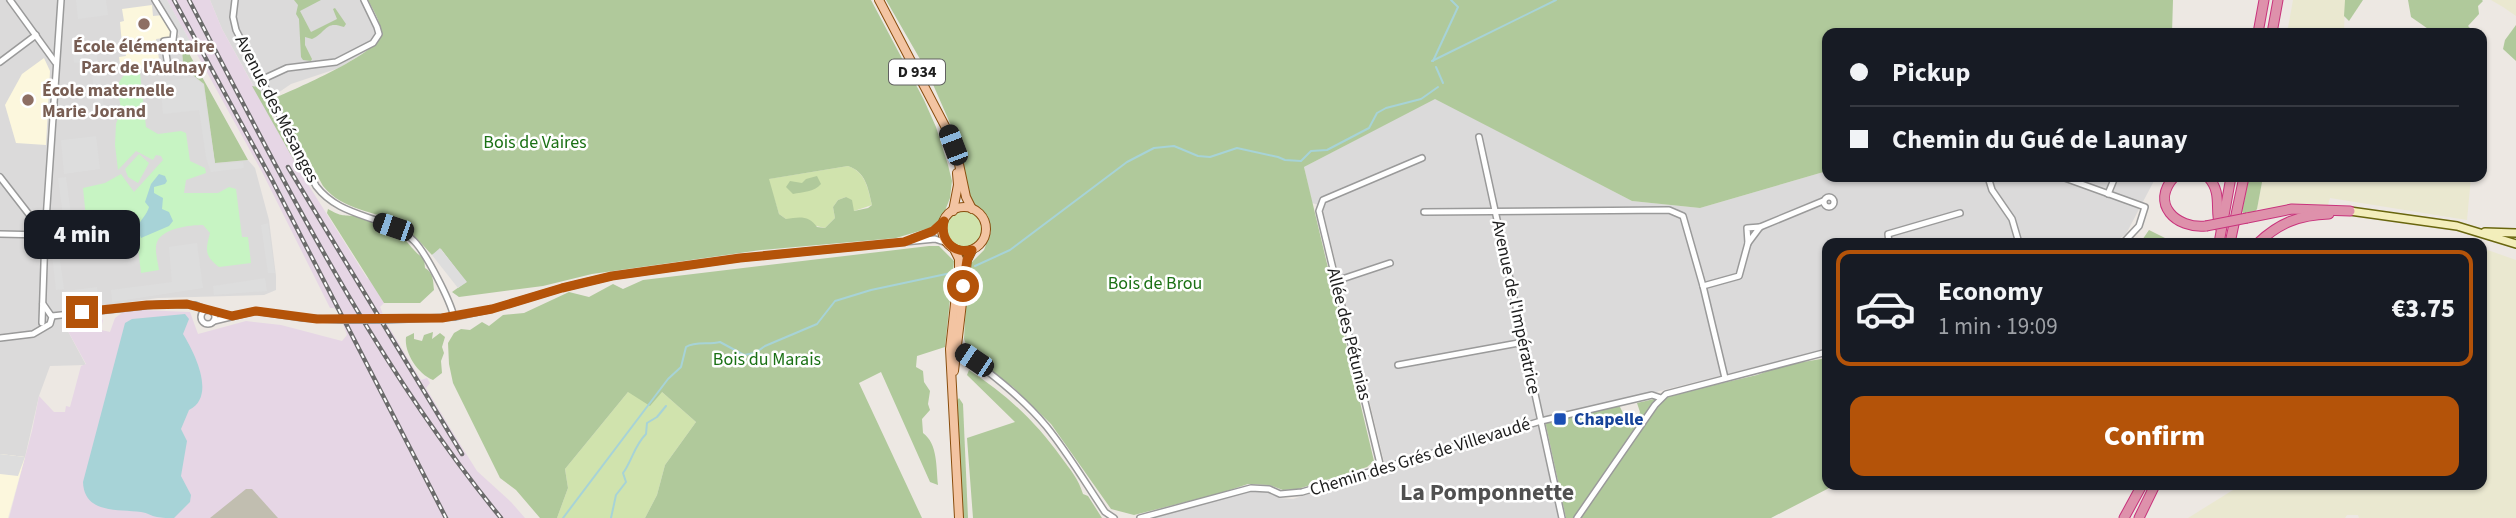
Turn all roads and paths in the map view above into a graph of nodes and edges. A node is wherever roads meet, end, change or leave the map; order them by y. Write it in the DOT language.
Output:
graph roads {
  1 [pos="10,0"];
  2 [pos="61,0"];
  3 [pos="155,0"];
  4 [pos="235,0"];
  5 [pos="364,0"];
  6 [pos="879,0"];
  7 [pos="2264,0"];
  8 [pos="2278,0"];
  9 [pos="2259,28"];
  10 [pos="2273,28"];
  11 [pos="36,35"];
  12 [pos="57,43"];
  13 [pos="43,45"];
  14 [pos="167,60"];
  15 [pos="0,62"];
  16 [pos="55,62"];
  17 [pos="261,80"];
  18 [pos="1479,137"];
  19 [pos="953,145"];
  20 [pos="1422,158"];
  21 [pos="0,177"];
  22 [pos="1990,182"];
  23 [pos="2076,182"];
  24 [pos="2113,182"];
  25 [pos="2171,182"];
  26 [pos="2213,182"];
  27 [pos="2230,182"];
  28 [pos="2243,182"];
  29 [pos="2108,194"];
  30 [pos="1823,201"];
  31 [pos="972,209"];
  32 [pos="1496,210"];
  33 [pos="953,211"];
  34 [pos="1424,212"];
  35 [pos="1960,213"];
  36 [pos="2349,213"];
  37 [pos="944,221"];
  38 [pos="2221,231"];
  39 [pos="2483,233"];
  40 [pos="2516,233"];
  41 [pos="0,234"];
  42 [pos="44,235"];
  43 [pos="1888,238"];
  44 [pos="2018,238"];
  45 [pos="2129,238"];
  46 [pos="2220,238"];
  47 [pos="2231,238"];
  48 [pos="2263,238"];
  49 [pos="2486,238"];
  50 [pos="2487,238"];
  51 [pos="904,242"];
  52 [pos="950,246"];
  53 [pos="2516,246"];
  54 [pos="972,250"];
  55 [pos="1390,263"];
  56 [pos="1335,281"];
  57 [pos="1703,286"];
  58 [pos="191,305"];
  59 [pos="954,310"];
  60 [pos="210,311"];
  61 [pos="232,316"];
  62 [pos="201,317"];
  63 [pos="454,317"];
  64 [pos="47,319"];
  65 [pos="214,321"];
  66 [pos="0,338"];
  67 [pos="1524,342"];
  68 [pos="956,348"];
  69 [pos="1822,353"];
  70 [pos="1398,365"];
  71 [pos="1725,378"];
  72 [pos="952,391"];
  73 [pos="1661,398"];
  74 [pos="1541,421"];
  75 [pos="1381,468"];
  76 [pos="2139,490"];
  77 [pos="2153,490"];
  78 [pos="959,518"];
  79 [pos="1114,518"];
  80 [pos="1140,518"];
  81 [pos="1562,518"];
  82 [pos="1577,518"];
  83 [pos="2124,518"];
  84 [pos="2139,518"];
  1 -- 11 [label="street"];
  2 -- 12 [label="street"];
  3 -- 14 [label="street"];
  4 -- 17 [label="street, Avenue des Mésanges"];
  5 -- 17 [label="street"];
  6 -- 19 [label="main road, D 934"];
  7 -- 9 [label="highway"];
  8 -- 10 [label="highway"];
  11 -- 13 [label="street"];
  11 -- 15 [label="street"];
  12 -- 13 [label="street"];
  12 -- 16 [label="street"];
  13 -- 16 [label="street"];
  16 -- 42 [label="street"];
  17 -- 63 [label="street, Avenue des Mésanges"];
  18 -- 32 [label="street, Avenue de l'Impératrice"];
  19 -- 31 [label="main road, D 934"];
  19 -- 33 [label="main road, D 934"];
  20 -- 56 [label="street, Allée des Pétunias"];
  21 -- 42 [label="street"];
  22 -- 44 [label="street"];
  23 -- 29 [label="street"];
  24 -- 29 [label="street"];
  25 -- 36 [label="highway, bridge"];
  26 -- 38 [label="highway"];
  27 -- 38 [label="highway"];
  28 -- 47 [label="highway"];
  29 -- 45 [label="street"];
  30 -- 57 [label="street"];
  31 -- 33 [label="main road"];
  31 -- 54 [label="main road"];
  32 -- 34 [label="street"];
  32 -- 57 [label="street"];
  32 -- 67 [label="street, Avenue de l'Impératrice"];
  33 -- 37 [label="main road"];
  35 -- 43 [label="street"];
  36 -- 39 [label="main road"];
  36 -- 48 [label="highway"];
  36 -- 49 [label="main road"];
  37 -- 51 [label="street"];
  37 -- 52 [label="main road"];
  38 -- 46 [label="highway"];
  39 -- 40 [label="main road"];
  39 -- 53 [label="main road"];
  41 -- 42 [label="street"];
  42 -- 64 [label="street"];
  50 -- 53 [label="main road"];
  51 -- 52 [label="street"];
  51 -- 63 [label="street"];
  52 -- 54 [label="main road"];
  52 -- 59 [label="main road"];
  54 -- 68 [label="main road"];
  55 -- 56 [label="street"];
  56 -- 75 [label="street, Allée des Pétunias"];
  57 -- 71 [label="street"];
  58 -- 60 [label="street"];
  58 -- 62 [label="street"];
  58 -- 64 [label="street"];
  59 -- 68 [label="street"];
  59 -- 72 [label="main road"];
  60 -- 61 [label="street"];
  60 -- 62 [label="street"];
  60 -- 65 [label="street"];
  61 -- 63 [label="street, bridge"];
  61 -- 65 [label="street"];
  62 -- 65 [label="street"];
  64 -- 66 [label="street"];
  67 -- 70 [label="street"];
  67 -- 74 [label="street, Avenue de l'Impératrice"];
  68 -- 72 [label="main road"];
  68 -- 79 [label="street"];
  69 -- 71 [label="street, Chemin des Grés de Villevaudé"];
  71 -- 73 [label="street, Chemin des Grés de Villevaudé"];
  72 -- 78 [label="main road"];
  73 -- 74 [label="street, Chemin des Grés de Villevaudé"];
  73 -- 82 [label="street"];
  74 -- 75 [label="street, Chemin des Grés de Villevaudé"];
  74 -- 81 [label="street, Avenue de l'Impératrice"];
  75 -- 80 [label="street, Chemin des Grés de Villevaudé"];
  76 -- 83 [label="highway"];
  77 -- 84 [label="highway"];
}
